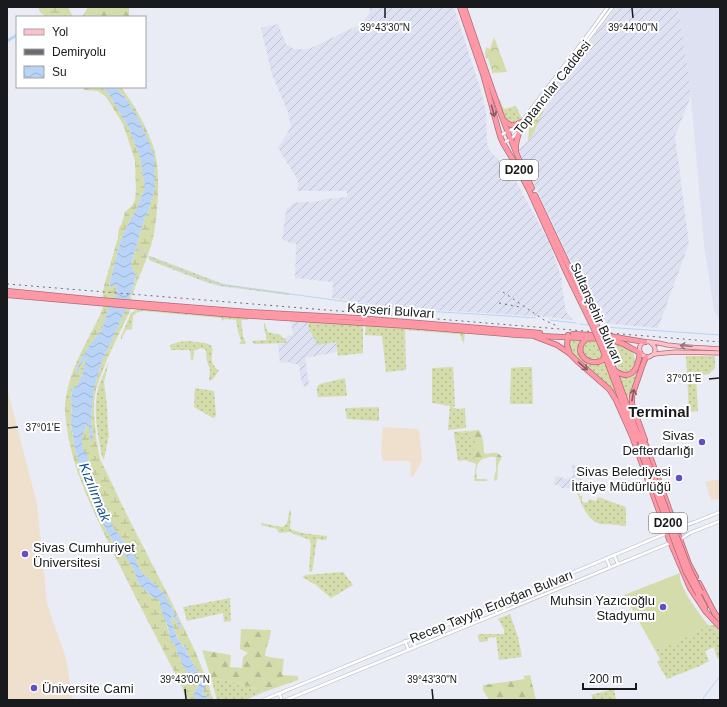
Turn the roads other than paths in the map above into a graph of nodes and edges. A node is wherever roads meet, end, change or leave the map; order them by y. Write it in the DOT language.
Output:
graph roads {
  1 [pos="460,7"];
  2 [pos="464,7"];
  3 [pos="610,7"];
  4 [pos="503,119"];
  5 [pos="521,125"];
  6 [pos="507,131"];
  7 [pos="500,136"];
  8 [pos="511,139"];
  9 [pos="503,143"];
  10 [pos="517,155"];
  11 [pos="7,291"];
  12 [pos="7,295"];
  13 [pos="99,302"];
  14 [pos="135,304"];
  15 [pos="595,326"];
  16 [pos="529,335"];
  17 [pos="568,335"];
  18 [pos="588,338"];
  19 [pos="645,342"];
  20 [pos="652,343"];
  21 [pos="604,348"];
  22 [pos="631,348"];
  23 [pos="720,349"];
  24 [pos="640,353"];
  25 [pos="720,353"];
  26 [pos="604,354"];
  27 [pos="654,354"];
  28 [pos="572,356"];
  29 [pos="646,357"];
  30 [pos="638,363"];
  31 [pos="614,370"];
  32 [pos="619,392"];
  33 [pos="632,436"];
  34 [pos="643,448"];
  35 [pos="720,512"];
  36 [pos="720,521"];
  37 [pos="677,528"];
  38 [pos="667,532"];
  39 [pos="681,539"];
  40 [pos="671,543"];
  41 [pos="614,555"];
  42 [pos="606,558"];
  43 [pos="618,564"];
  44 [pos="610,567"];
  45 [pos="700,593"];
  46 [pos="501,602"];
  47 [pos="493,605"];
  48 [pos="505,610"];
  49 [pos="497,614"];
  50 [pos="715,614"];
  51 [pos="720,620"];
  52 [pos="720,626"];
  53 [pos="412,638"];
  54 [pos="405,641"];
  55 [pos="415,647"];
  56 [pos="408,650"];
  57 [pos="279,693"];
  58 [pos="271,698"];
  59 [pos="263,700"];
  60 [pos="282,700"];
  61 [pos="286,700"];
  1 -- 7 [label="highway, Sultanşehir Bulvarı / D200, one-way"];
  2 -- 4 [label="highway, Sultanşehir Bulvarı / D200"];
  3 -- 5 [label="street, Toptancılar Caddesi"];
  3 -- 5 [label="street, Toptancılar Caddesi"];
  4 -- 5 [label="highway"];
  4 -- 6 [label="highway, Sultanşehir Bulvarı / D200"];
  5 -- 6 [label="street, Toptancılar Caddesi"];
  5 -- 8 [label="street, Toptancılar Caddesi"];
  5 -- 10 [label="highway"];
  6 -- 7 [label="street, Toptancılar Caddesi"];
  6 -- 8 [label="highway, Sultanşehir Bulvarı / D200"];
  7 -- 9 [label="highway, Sultanşehir Bulvarı / D200"];
  8 -- 9 [label="street, Toptancılar Caddesi"];
  8 -- 10 [label="highway, Sultanşehir Bulvarı / D200"];
  9 -- 15 [label="highway, Sultanşehir Bulvarı / D200"];
  10 -- 15 [label="highway, Sultanşehir Bulvarı / D200"];
  11 -- 13 [label="highway"];
  12 -- 13 [label="highway"];
  13 -- 14 [label="highway"];
  14 -- 16 [label="highway, Kayseri Bulvarı"];
  14 -- 17 [label="highway, Kayseri Bulvarı"];
  15 -- 21 [label="highway, Sultanşehir Bulvarı / D200, bridge"];
  16 -- 17 [label="highway, Kayseri Bulvarı"];
  16 -- 28 [label="highway"];
  17 -- 18 [label="highway, Kayseri Bulvarı"];
  17 -- 19 [label="highway, Kayseri Bulvarı"];
  17 -- 28 [label="highway"];
  18 -- 22 [label="highway, Kayseri Bulvarı"];
  18 -- 26 [label="highway"];
  19 -- 20 [label="main road"];
  19 -- 24 [label="main road"];
  23 -- 20 [label="main road, one-way"];
  20 -- 27 [label="main road"];
  21 -- 26 [label="highway, Sultanşehir Bulvarı / D200"];
  21 -- 31 [label="highway, Sultanşehir Bulvarı / D200"];
  22 -- 24 [label="highway, Kayseri Bulvarı"];
  22 -- 30 [label="highway"];
  24 -- 29 [label="main road"];
  24 -- 30 [label="highway"];
  25 -- 27 [label="main road"];
  26 -- 32 [label="highway, Sultanşehir Bulvarı / D200"];
  27 -- 29 [label="main road"];
  28 -- 33 [label="highway, one-way"];
  34 -- 29 [label="highway, one-way"];
  30 -- 31 [label="highway"];
  31 -- 34 [label="highway, Sultanşehir Bulvarı / D200"];
  32 -- 33 [label="highway"];
  32 -- 34 [label="highway, Sultanşehir Bulvarı / D200"];
  33 -- 38 [label="highway"];
  34 -- 37 [label="highway"];
  34 -- 45 [label="highway, Sultanşehir Bulvarı / D200, bridge"];
  35 -- 37 [label="street, Recep Tayyip Erdoğan Bulvarı"];
  36 -- 39 [label="street, Recep Tayyip Erdoğan Bulvarı"];
  37 -- 38 [label="street, Recep Tayyip Erdoğan Bulvarı"];
  37 -- 39 [label="highway"];
  38 -- 40 [label="highway"];
  38 -- 41 [label="street, Recep Tayyip Erdoğan Bulvarı"];
  39 -- 40 [label="street, Recep Tayyip Erdoğan Bulvarı"];
  39 -- 50 [label="highway"];
  40 -- 43 [label="street, Recep Tayyip Erdoğan Bulvarı"];
  40 -- 52 [label="highway"];
  41 -- 42 [label="street, Recep Tayyip Erdoğan Bulvarı"];
  41 -- 43 [label="street"];
  42 -- 44 [label="street"];
  42 -- 46 [label="street, Recep Tayyip Erdoğan Bulvarı"];
  43 -- 44 [label="street, Recep Tayyip Erdoğan Bulvarı"];
  44 -- 48 [label="street, Recep Tayyip Erdoğan Bulvarı"];
  45 -- 50 [label="highway, Sultanşehir Bulvarı / D200"];
  45 -- 52 [label="highway, Sultanşehir Bulvarı / D200"];
  46 -- 47 [label="street, Recep Tayyip Erdoğan Bulvarı"];
  46 -- 48 [label="street"];
  47 -- 49 [label="street"];
  47 -- 53 [label="street, Recep Tayyip Erdoğan Bulvarı"];
  48 -- 49 [label="street, Recep Tayyip Erdoğan Bulvarı"];
  49 -- 55 [label="street, Recep Tayyip Erdoğan Bulvarı"];
  50 -- 51 [label="highway, Sultanşehir Bulvarı / D200"];
  53 -- 54 [label="street, Recep Tayyip Erdoğan Bulvarı"];
  53 -- 55 [label="street"];
  54 -- 56 [label="street"];
  54 -- 57 [label="street, Recep Tayyip Erdoğan Bulvarı"];
  55 -- 56 [label="street, Recep Tayyip Erdoğan Bulvarı"];
  56 -- 61 [label="street, Recep Tayyip Erdoğan Bulvarı"];
  57 -- 58 [label="street, Recep Tayyip Erdoğan Bulvarı"];
  57 -- 60 [label="street"];
  58 -- 59 [label="street, Recep Tayyip Erdoğan Bulvarı"];
}
